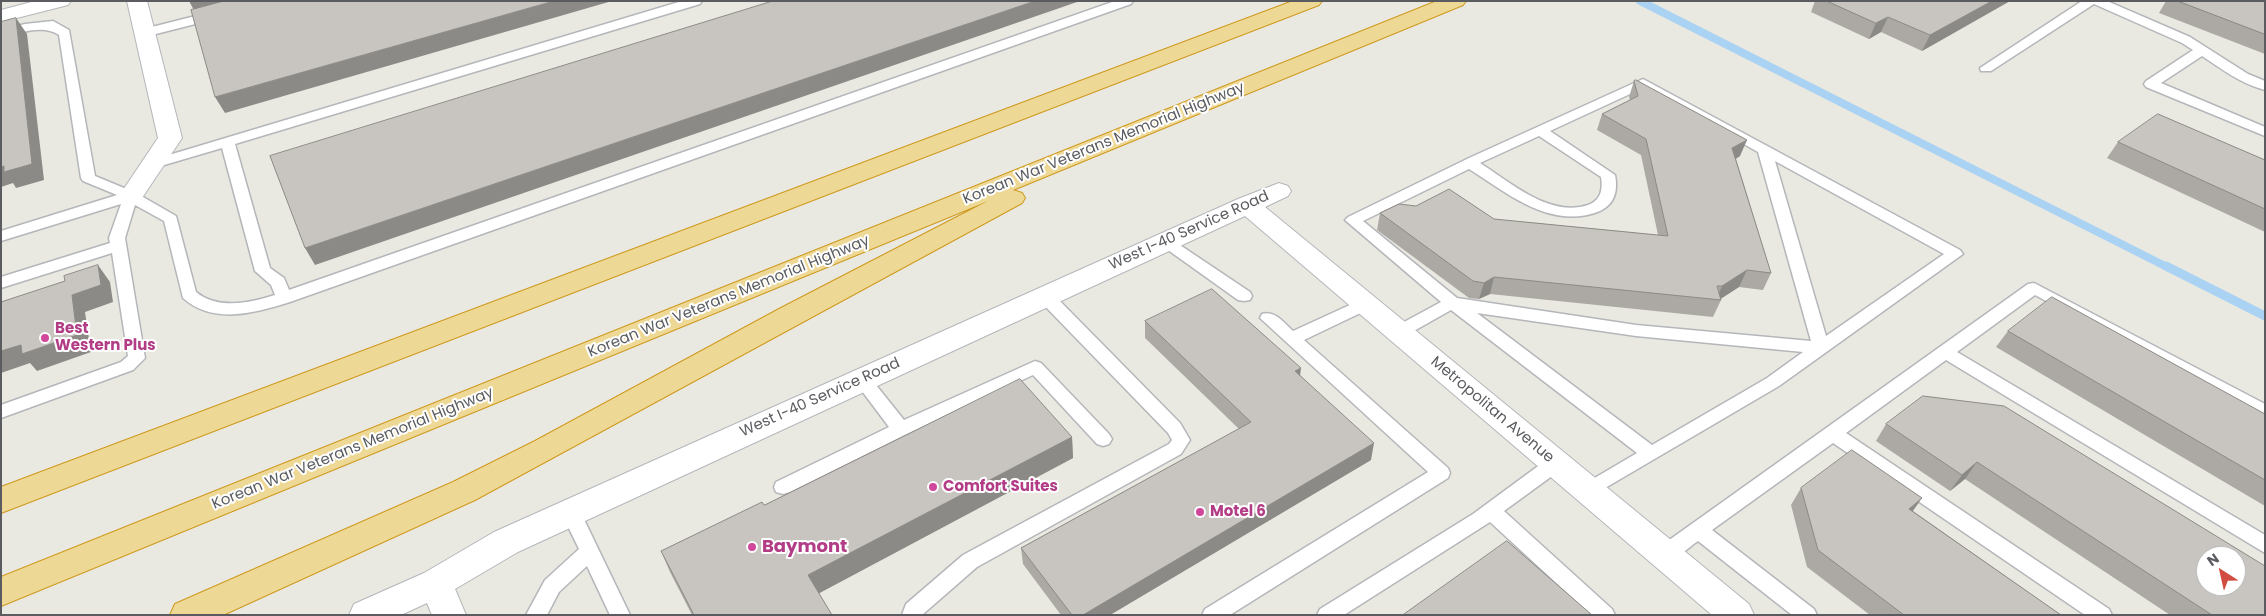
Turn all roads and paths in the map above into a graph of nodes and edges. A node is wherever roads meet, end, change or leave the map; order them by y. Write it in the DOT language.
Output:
graph roads {
  1 [pos="61,1"];
  2 [pos="137,1"];
  3 [pos="696,1"];
  4 [pos="1127,1"];
  5 [pos="1312,1"];
  6 [pos="1456,1"];
  7 [pos="2091,1"];
  8 [pos="2096,1"];
  9 [pos="231,11"];
  10 [pos="1,16"];
  11 [pos="144,33"];
  12 [pos="1,34"];
  13 [pos="2202,50"];
  14 [pos="1986,68"];
  15 [pos="2265,86"];
  16 [pos="1148,126"];
  17 [pos="1540,131"];
  18 [pos="2265,132"];
  19 [pos="228,142"];
  20 [pos="1764,149"];
  21 [pos="1470,163"];
  22 [pos="154,164"];
  23 [pos="1279,191"];
  24 [pos="130,196"];
  25 [pos="1247,204"];
  26 [pos="1,236"];
  27 [pos="1166,242"];
  28 [pos="118,246"];
  29 [pos="1,283"];
  30 [pos="1045,296"];
  31 [pos="1244,296"];
  32 [pos="284,298"];
  33 [pos="1452,303"];
  34 [pos="1365,304"];
  35 [pos="1268,318"];
  36 [pos="1399,332"];
  37 [pos="1292,339"];
  38 [pos="1821,348"];
  39 [pos="1945,352"];
  40 [pos="862,379"];
  41 [pos="1,412"];
  42 [pos="2265,412"];
  43 [pos="901,429"];
  44 [pos="1832,433"];
  45 [pos="1103,439"];
  46 [pos="1651,454"];
  47 [pos="1556,463"];
  48 [pos="783,488"];
  49 [pos="1588,491"];
  50 [pos="1,499"];
  51 [pos="1491,511"];
  52 [pos="571,512"];
  53 [pos="1698,530"];
  54 [pos="2265,545"];
  55 [pos="590,551"];
  56 [pos="1664,554"];
  57 [pos="436,583"];
  58 [pos="1,592"];
  59 [pos="187,615"];
  60 [pos="366,615"];
  61 [pos="449,615"];
  62 [pos="536,615"];
  63 [pos="620,615"];
  64 [pos="912,615"];
  65 [pos="1212,615"];
  66 [pos="1327,615"];
  67 [pos="1606,615"];
  68 [pos="1737,615"];
  69 [pos="1807,615"];
  70 [pos="2102,615"];
  1 -- 10 [label="street"];
  2 -- 11 [label="street"];
  3 -- 19 [label="lane"];
  4 -- 32 [label="lane"];
  5 -- 50 [label="highway"];
  6 -- 16 [label="highway, Korean War Veterans Memorial Highway"];
  7 -- 14 [label="lane"];
  8 -- 13 [label="lane"];
  9 -- 11 [label="lane"];
  11 -- 22 [label="street"];
  12 -- 24 [label="lane"];
  13 -- 15 [label="lane"];
  13 -- 18 [label="lane"];
  16 -- 58 [label="highway, Korean War Veterans Memorial Highway"];
  16 -- 59 [label="highway"];
  17 -- 20 [label="lane"];
  17 -- 21 [label="lane"];
  17 -- 21 [label="lane"];
  19 -- 22 [label="lane"];
  19 -- 32 [label="lane"];
  20 -- 38 [label="lane"];
  20 -- 38 [label="lane"];
  21 -- 33 [label="lane"];
  22 -- 24 [label="street"];
  23 -- 25 [label="street, West I-40 Service Road"];
  24 -- 26 [label="lane"];
  24 -- 28 [label="lane"];
  24 -- 32 [label="lane"];
  25 -- 27 [label="street, West I-40 Service Road"];
  25 -- 34 [label="street, Metropolitan Avenue"];
  27 -- 30 [label="street, West I-40 Service Road"];
  27 -- 31 [label="lane"];
  28 -- 29 [label="lane"];
  28 -- 41 [label="lane"];
  30 -- 40 [label="street, West I-40 Service Road"];
  30 -- 64 [label="lane"];
  33 -- 36 [label="lane"];
  33 -- 38 [label="lane"];
  33 -- 46 [label="lane"];
  34 -- 36 [label="street, Metropolitan Avenue"];
  34 -- 37 [label="lane"];
  35 -- 37 [label="lane"];
  36 -- 47 [label="street, Metropolitan Avenue"];
  37 -- 65 [label="lane"];
  38 -- 46 [label="lane"];
  39 -- 42 [label="lane"];
  39 -- 44 [label="lane"];
  39 -- 54 [label="lane"];
  40 -- 43 [label="lane"];
  40 -- 52 [label="street, West I-40 Service Road"];
  43 -- 45 [label="lane"];
  43 -- 48 [label="lane"];
  44 -- 53 [label="lane"];
  44 -- 70 [label="lane"];
  46 -- 49 [label="lane"];
  47 -- 49 [label="street, Metropolitan Avenue"];
  47 -- 51 [label="lane"];
  49 -- 56 [label="street, Metropolitan Avenue"];
  51 -- 66 [label="lane"];
  51 -- 67 [label="lane"];
  52 -- 55 [label="lane"];
  52 -- 57 [label="street, West I-40 Service Road"];
  53 -- 56 [label="lane"];
  53 -- 69 [label="lane"];
  55 -- 62 [label="lane"];
  55 -- 63 [label="lane"];
  56 -- 68 [label="street, Metropolitan Avenue"];
  57 -- 60 [label="street, West I-40 Service Road"];
  57 -- 61 [label="street"];
}
